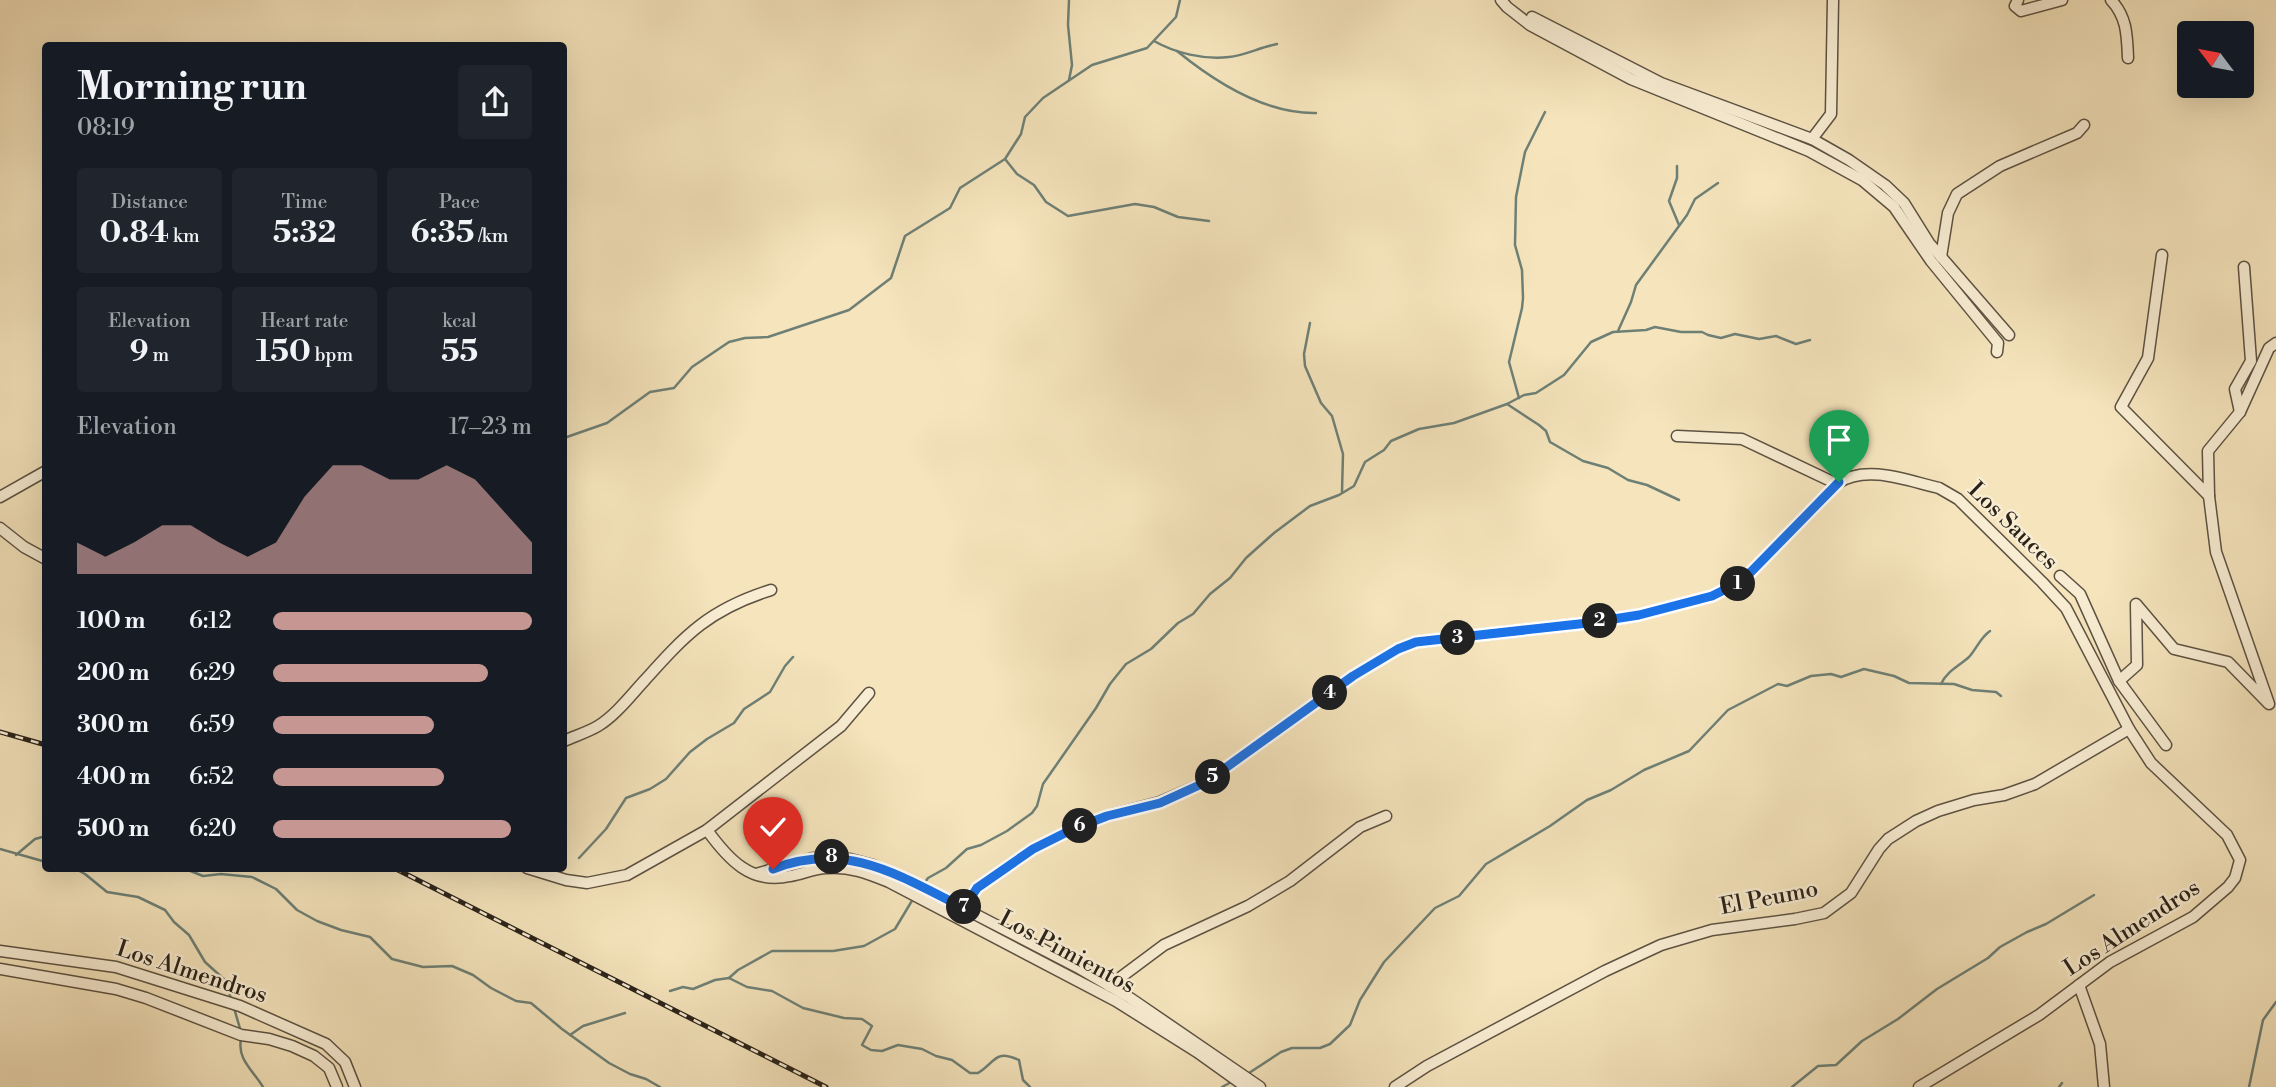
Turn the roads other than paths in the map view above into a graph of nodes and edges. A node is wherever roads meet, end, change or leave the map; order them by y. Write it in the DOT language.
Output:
graph roads {
  1 [pos="1501,0"];
  2 [pos="1833,0"];
  3 [pos="2018,0"];
  4 [pos="2062,0"];
  5 [pos="2111,0"];
  6 [pos="1532,17"];
  7 [pos="2128,58"];
  8 [pos="2084,125"];
  9 [pos="1812,139"];
  10 [pos="2162,255"];
  11 [pos="1941,257"];
  12 [pos="2244,267"];
  13 [pos="2009,335"];
  14 [pos="2276,343"];
  15 [pos="1997,352"];
  16 [pos="2240,412"];
  17 [pos="1677,436"];
  18 [pos="42,473"];
  19 [pos="1836,484"];
  20 [pos="2209,496"];
  21 [pos="0,498"];
  22 [pos="0,528"];
  23 [pos="42,557"];
  24 [pos="2060,576"];
  25 [pos="771,590"];
  26 [pos="2119,681"];
  27 [pos="869,692"];
  28 [pos="2129,729"];
  29 [pos="567,740"];
  30 [pos="2166,745"];
  31 [pos="1386,816"];
  32 [pos="707,830"];
  33 [pos="540,872"];
  34 [pos="961,913"];
  35 [pos="0,951"];
  36 [pos="0,969"];
  37 [pos="2079,985"];
  38 [pos="1109,986"];
  39 [pos="353,1081"];
  40 [pos="338,1087"];
  41 [pos="1246,1087"];
  42 [pos="1260,1087"];
  43 [pos="1395,1087"];
  44 [pos="1919,1087"];
  45 [pos="2104,1087"];
  1 -- 15 [label="street"];
  2 -- 9 [label="street"];
  3 -- 4 [label="street"];
  5 -- 7 [label="street"];
  6 -- 9 [label="street"];
  8 -- 11 [label="street"];
  9 -- 11 [label="street"];
  10 -- 20 [label="street"];
  11 -- 13 [label="street"];
  12 -- 16 [label="street"];
  14 -- 16 [label="street"];
  16 -- 20 [label="street"];
  17 -- 19 [label="street"];
  18 -- 21 [label="street"];
  19 -- 28 [label="street, Los Sauces"];
  19 -- 34 [label="street"];
  20 -- 26 [label="street"];
  22 -- 23 [label="street"];
  24 -- 26 [label="street"];
  25 -- 29 [label="street"];
  26 -- 30 [label="street"];
  27 -- 32 [label="street"];
  28 -- 37 [label="street, Los Almendros"];
  28 -- 43 [label="street, El Peumo"];
  31 -- 38 [label="street"];
  32 -- 33 [label="street"];
  32 -- 34 [label="street, Los Pimientos"];
  34 -- 38 [label="street, Los Pimientos"];
  34 -- 41 [label="street, Los Pimientos"];
  35 -- 39 [label="street, Los Almendros"];
  36 -- 40 [label="street, Los Almendros"];
  37 -- 44 [label="street, Los Almendros"];
  37 -- 45 [label="street"];
  38 -- 42 [label="street, Los Pimientos"];
  39 -- 40 [label="street, Los Almendros"];
}
